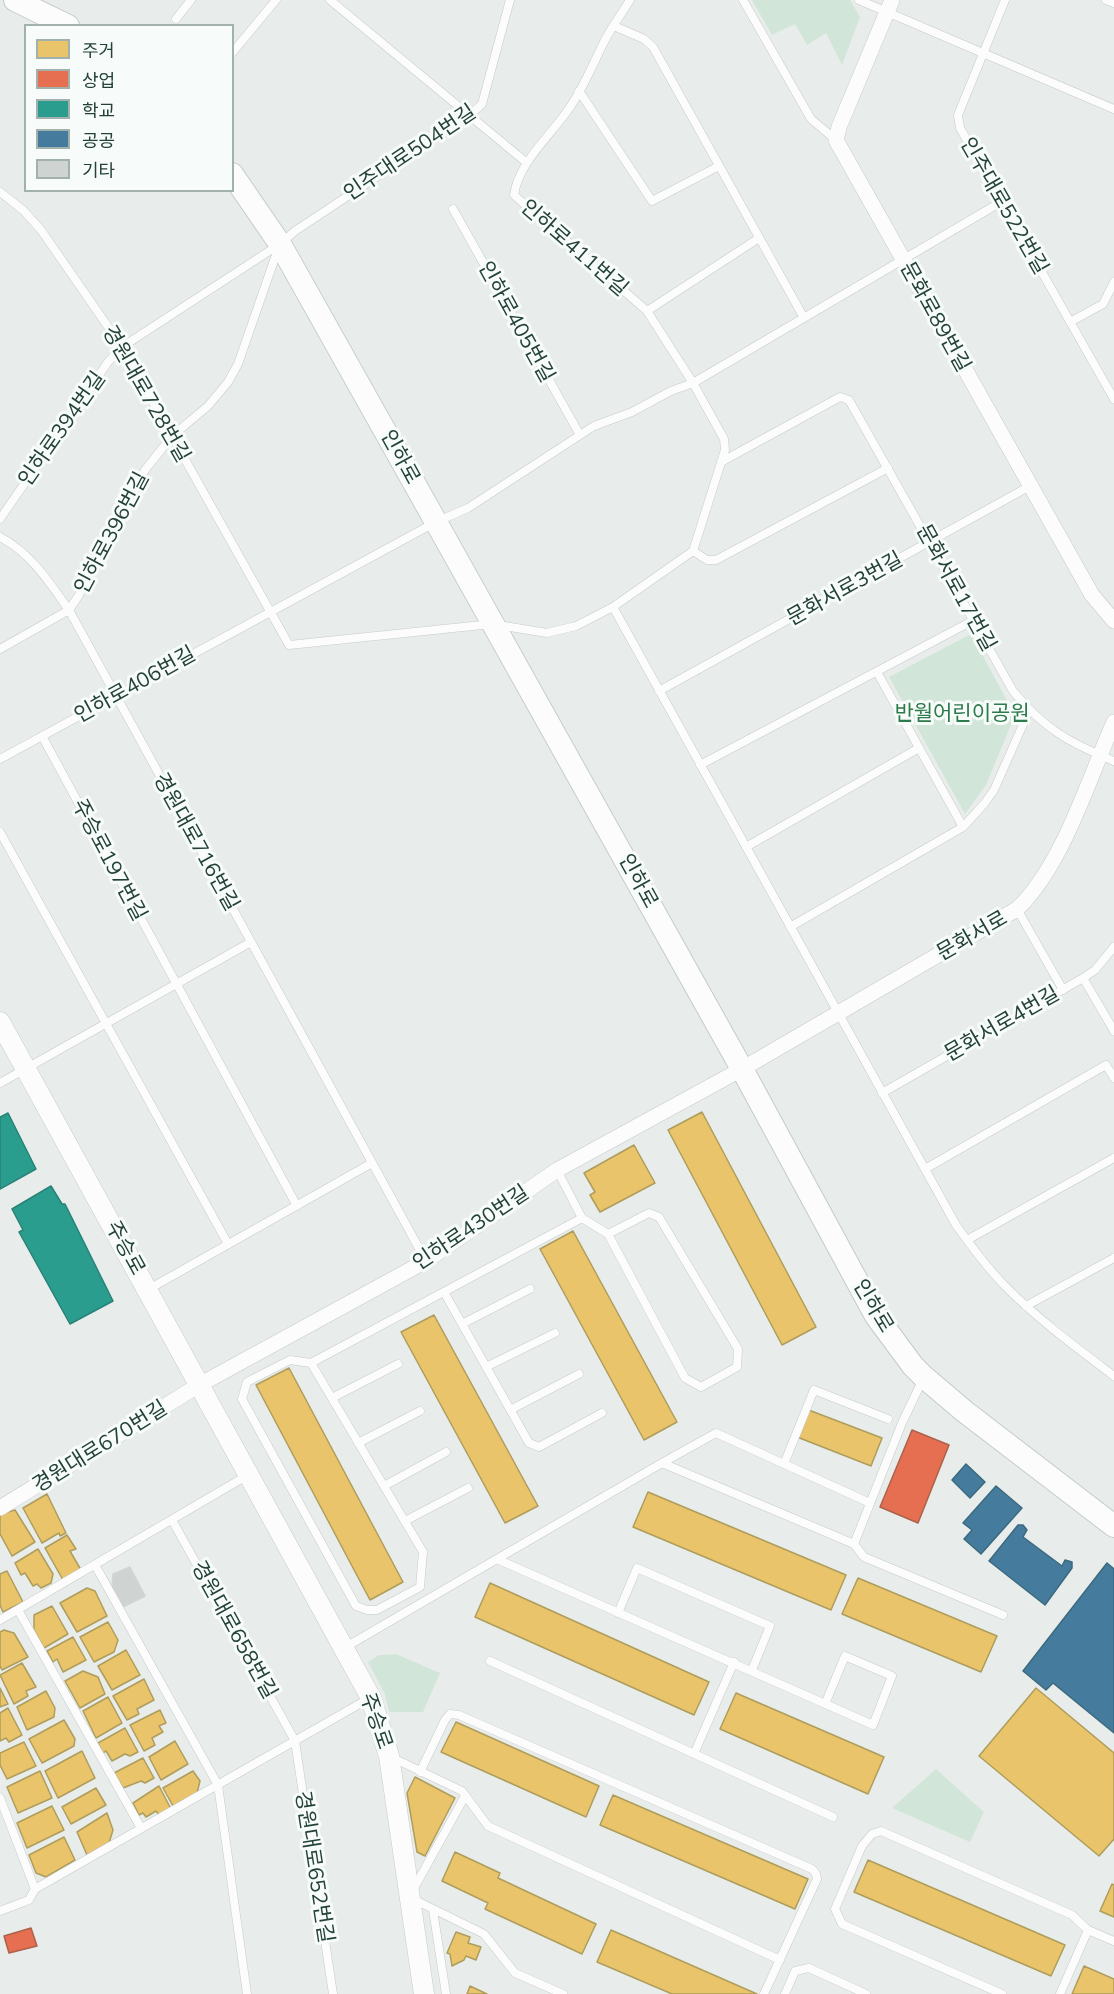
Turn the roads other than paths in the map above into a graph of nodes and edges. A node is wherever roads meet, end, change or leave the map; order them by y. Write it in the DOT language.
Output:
graph roads {
  1 [pos="191,0"];
  2 [pos="276,0"];
  3 [pos="510,0"];
  4 [pos="630,0"];
  5 [pos="743,0"];
  6 [pos="859,0"];
  7 [pos="1005,0"];
  8 [pos="1106,0"];
  9 [pos="18,1"];
  10 [pos="334,2"];
  11 [pos="1114,3"];
  12 [pos="889,6"];
  13 [pos="176,19"];
  14 [pos="64,24"];
  15 [pos="614,26"];
  16 [pos="234,51"];
  17 [pos="983,53"];
  18 [pos="579,91"];
  19 [pos="1114,109"];
  20 [pos="470,115"];
  21 [pos="836,140"];
  22 [pos="527,163"];
  23 [pos="719,166"];
  24 [pos="234,177"];
  25 [pos="0,192"];
  26 [pos="1001,201"];
  27 [pos="453,209"];
  28 [pos="759,238"];
  29 [pos="280,244"];
  30 [pos="903,260"];
  31 [pos="1114,282"];
  32 [pos="647,311"];
  33 [pos="804,318"];
  34 [pos="1070,322"];
  35 [pos="122,347"];
  36 [pos="693,383"];
  37 [pos="1114,399"];
  38 [pos="580,435"];
  39 [pos="172,436"];
  40 [pos="722,462"];
  41 [pos="888,468"];
  42 [pos="1030,486"];
  43 [pos="0,519"];
  44 [pos="436,522"];
  45 [pos="0,537"];
  46 [pos="930,542"];
  47 [pos="693,551"];
  48 [pos="613,607"];
  49 [pos="69,610"];
  50 [pos="271,612"];
  51 [pos="974,620"];
  52 [pos="1114,621"];
  53 [pos="492,624"];
  54 [pos="0,649"];
  55 [pos="877,672"];
  56 [pos="659,691"];
  57 [pos="116,696"];
  58 [pos="1029,711"];
  59 [pos="1114,722"];
  60 [pos="42,736"];
  61 [pos="919,748"];
  62 [pos="1099,755"];
  63 [pos="0,759"];
  64 [pos="1114,761"];
  65 [pos="700,765"];
  66 [pos="963,827"];
  67 [pos="0,832"];
  68 [pos="746,846"];
  69 [pos="1017,909"];
  70 [pos="790,927"];
  71 [pos="251,942"];
  72 [pos="1114,947"];
  73 [pos="1083,978"];
  74 [pos="176,984"];
  75 [pos="1063,990"];
  76 [pos="838,1013"];
  77 [pos="0,1022"];
  78 [pos="106,1024"];
  79 [pos="1114,1030"];
  80 [pos="26,1069"];
  81 [pos="742,1069"];
  82 [pos="1114,1078"];
  83 [pos="0,1083"];
  84 [pos="882,1093"];
  85 [pos="1114,1158"];
  86 [pos="372,1162"];
  87 [pos="925,1169"];
  88 [pos="557,1170"];
  89 [pos="297,1206"];
  90 [pos="582,1218"];
  91 [pos="608,1234"];
  92 [pos="967,1240"];
  93 [pos="228,1244"];
  94 [pos="1114,1258"];
  95 [pos="426,1261"];
  96 [pos="530,1289"];
  97 [pos="148,1290"];
  98 [pos="444,1292"];
  99 [pos="1026,1306"];
  100 [pos="462,1324"];
  101 [pos="555,1333"];
  102 [pos="311,1363"];
  103 [pos="398,1364"];
  104 [pos="486,1367"];
  105 [pos="1113,1372"];
  106 [pos="579,1374"];
  107 [pos="924,1377"];
  108 [pos="199,1385"];
  109 [pos="332,1398"];
  110 [pos="510,1410"];
  111 [pos="420,1412"];
  112 [pos="602,1413"];
  113 [pos="888,1419"];
  114 [pos="358,1443"];
  115 [pos="446,1452"];
  116 [pos="662,1463"];
  117 [pos="784,1464"];
  118 [pos="250,1475"];
  119 [pos="384,1486"];
  120 [pos="468,1488"];
  121 [pos="870,1503"];
  122 [pos="0,1508"];
  123 [pos="172,1520"];
  124 [pos="405,1521"];
  125 [pos="1112,1522"];
  126 [pos="854,1544"];
  127 [pos="499,1560"];
  128 [pos="95,1565"];
  129 [pos="18,1610"];
  130 [pos="618,1613"];
  131 [pos="1003,1615"];
  132 [pos="0,1620"];
  133 [pos="344,1648"];
  134 [pos="490,1662"];
  135 [pos="734,1662"];
  136 [pos="752,1670"];
  137 [pos="371,1698"];
  138 [pos="825,1704"];
  139 [pos="296,1741"];
  140 [pos="694,1754"];
  141 [pos="389,1756"];
  142 [pos="420,1772"];
  143 [pos="218,1785"];
  144 [pos="465,1796"];
  145 [pos="0,1798"];
  146 [pos="833,1817"];
  147 [pos="141,1828"];
  148 [pos="35,1889"];
  149 [pos="409,1897"];
  150 [pos="433,1910"];
  151 [pos="0,1911"];
  152 [pos="1088,1930"];
  153 [pos="1114,1941"];
  154 [pos="780,1960"];
  155 [pos="247,1994"];
  156 [pos="333,1994"];
  157 [pos="424,1994"];
  158 [pos="446,1994"];
  159 [pos="563,1994"];
  160 [pos="764,1994"];
  161 [pos="784,1994"];
  162 [pos="866,1994"];
  163 [pos="1002,1994"];
  164 [pos="1060,1994"];
  1 -- 13 [label="lane"];
  2 -- 16 [label="lane"];
  3 -- 20 [label="lane, 인주대로504번길"];
  4 -- 15 [label="lane, 인하로411번길"];
  5 -- 21 [label="lane"];
  6 -- 12 [label="lane"];
  7 -- 17 [label="lane, 인주대로522번길"];
  8 -- 11 [label="lane"];
  9 -- 14 [label="main road"];
  10 -- 20 [label="lane"];
  12 -- 17 [label="lane"];
  12 -- 21 [label="street"];
  15 -- 18 [label="lane, 인하로411번길"];
  15 -- 23 [label="lane"];
  17 -- 19 [label="lane"];
  17 -- 26 [label="lane, 인주대로522번길"];
  18 -- 22 [label="lane, 인하로411번길"];
  18 -- 23 [label="lane"];
  20 -- 22 [label="lane"];
  20 -- 29 [label="lane, 인주대로504번길"];
  21 -- 30 [label="street, 문화로89번길"];
  22 -- 32 [label="lane, 인하로411번길"];
  23 -- 28 [label="lane"];
  24 -- 29 [label="main road, 인하로"];
  25 -- 35 [label="lane, 경원대로728번길"];
  26 -- 30 [label="lane"];
  26 -- 34 [label="lane, 인주대로522번길"];
  27 -- 38 [label="lane, 인하로405번길"];
  28 -- 32 [label="lane, 인하로411번길"];
  28 -- 33 [label="lane"];
  29 -- 35 [label="lane, 인하로394번길"];
  29 -- 39 [label="lane, 인하로396번길"];
  29 -- 44 [label="main road, 인하로"];
  30 -- 33 [label="lane"];
  30 -- 42 [label="street, 문화로89번길"];
  31 -- 34 [label="lane"];
  32 -- 36 [label="lane, 인하로411번길"];
  33 -- 36 [label="lane"];
  34 -- 37 [label="lane, 인주대로522번길"];
  35 -- 39 [label="lane, 경원대로728번길"];
  35 -- 43 [label="lane, 인하로394번길"];
  36 -- 38 [label="lane"];
  36 -- 40 [label="lane, 인하로411번길"];
  38 -- 44 [label="lane"];
  39 -- 49 [label="lane, 인하로396번길"];
  39 -- 50 [label="lane, 경원대로728번길"];
  40 -- 41 [label="lane, 문화서로17번길"];
  40 -- 47 [label="lane, 인하로411번길"];
  41 -- 46 [label="lane, 문화서로17번길"];
  41 -- 47 [label="lane"];
  42 -- 46 [label="lane, 문화서로3번길"];
  42 -- 52 [label="street, 문화로89번길"];
  44 -- 50 [label="lane, 인하로406번길"];
  44 -- 53 [label="main road, 인하로"];
  45 -- 49 [label="lane, 경원대로716번길"];
  46 -- 51 [label="lane, 문화서로17번길"];
  46 -- 56 [label="lane, 문화서로3번길"];
  47 -- 48 [label="lane"];
  48 -- 53 [label="lane"];
  48 -- 56 [label="lane"];
  49 -- 54 [label="lane"];
  49 -- 57 [label="lane, 경원대로716번길"];
  50 -- 53 [label="lane"];
  50 -- 57 [label="lane, 인하로406번길"];
  51 -- 55 [label="lane"];
  51 -- 58 [label="lane, 문화서로17번길"];
  53 -- 81 [label="main road, 인하로"];
  55 -- 61 [label="lane"];
  55 -- 65 [label="lane"];
  56 -- 65 [label="lane"];
  57 -- 60 [label="lane, 인하로406번길"];
  57 -- 71 [label="lane, 경원대로716번길"];
  58 -- 62 [label="lane, 문화서로17번길"];
  58 -- 66 [label="lane"];
  59 -- 62 [label="street, 문화서로"];
  60 -- 63 [label="lane, 인하로406번길"];
  60 -- 74 [label="lane, 주승로197번길"];
  61 -- 66 [label="lane"];
  61 -- 68 [label="lane"];
  62 -- 64 [label="lane, 문화서로17번길"];
  62 -- 69 [label="street, 문화서로"];
  65 -- 68 [label="lane"];
  66 -- 70 [label="lane"];
  67 -- 78 [label="lane"];
  68 -- 70 [label="lane"];
  69 -- 75 [label="lane"];
  69 -- 76 [label="street, 문화서로"];
  70 -- 76 [label="lane"];
  71 -- 74 [label="lane"];
  71 -- 86 [label="lane, 경원대로716번길"];
  72 -- 73 [label="lane, 문화서로4번길"];
  73 -- 75 [label="lane, 문화서로4번길"];
  73 -- 79 [label="lane"];
  74 -- 78 [label="lane"];
  74 -- 89 [label="lane, 주승로197번길"];
  75 -- 84 [label="lane, 문화서로4번길"];
  76 -- 81 [label="street, 문화서로"];
  76 -- 84 [label="lane"];
  77 -- 80 [label="street, 주승로"];
  78 -- 80 [label="lane"];
  78 -- 93 [label="lane"];
  80 -- 83 [label="lane"];
  80 -- 97 [label="street, 주승로"];
  81 -- 88 [label="street, 인하로430번길"];
  81 -- 107 [label="main road, 인하로"];
  82 -- 87 [label="lane"];
  84 -- 87 [label="lane"];
  85 -- 92 [label="lane"];
  86 -- 89 [label="lane"];
  86 -- 95 [label="lane, 경원대로716번길"];
  87 -- 92 [label="lane"];
  88 -- 90 [label="lane"];
  88 -- 95 [label="street, 인하로430번길"];
  89 -- 93 [label="lane"];
  90 -- 91 [label="lane"];
  90 -- 98 [label="lane"];
  91 -- 91 [label="lane"];
  92 -- 99 [label="lane"];
  93 -- 97 [label="lane"];
  94 -- 99 [label="lane"];
  95 -- 108 [label="street, 인하로430번길"];
  96 -- 100 [label="lane"];
  97 -- 108 [label="street, 주승로"];
  98 -- 100 [label="lane"];
  98 -- 102 [label="lane"];
  99 -- 105 [label="lane"];
  100 -- 104 [label="lane"];
  101 -- 104 [label="lane"];
  102 -- 109 [label="lane"];
  102 -- 124 [label="lane"];
  103 -- 109 [label="lane"];
  104 -- 110 [label="lane"];
  106 -- 110 [label="lane"];
  107 -- 121 [label="lane"];
  107 -- 125 [label="main road, 인하로"];
  108 -- 118 [label="street, 주승로"];
  108 -- 122 [label="street, 경원대로670번길"];
  109 -- 114 [label="lane"];
  110 -- 112 [label="lane"];
  111 -- 114 [label="lane"];
  113 -- 117 [label="lane"];
  114 -- 119 [label="lane"];
  115 -- 119 [label="lane"];
  116 -- 117 [label="lane"];
  116 -- 126 [label="lane"];
  116 -- 127 [label="lane"];
  117 -- 121 [label="lane"];
  118 -- 123 [label="lane"];
  118 -- 133 [label="street, 주승로"];
  119 -- 124 [label="lane"];
  120 -- 124 [label="lane"];
  121 -- 126 [label="lane"];
  123 -- 128 [label="lane"];
  123 -- 139 [label="lane, 경원대로658번길"];
  126 -- 131 [label="lane"];
  127 -- 130 [label="lane"];
  127 -- 133 [label="lane"];
  128 -- 129 [label="lane"];
  128 -- 143 [label="lane"];
  129 -- 132 [label="lane"];
  129 -- 147 [label="lane"];
  130 -- 135 [label="lane"];
  130 -- 136 [label="lane"];
  133 -- 137 [label="street, 주승로"];
  134 -- 140 [label="lane"];
  135 -- 136 [label="lane"];
  135 -- 140 [label="lane"];
  136 -- 138 [label="lane"];
  137 -- 139 [label="lane"];
  137 -- 141 [label="street, 주승로"];
  138 -- 138 [label="lane"];
  139 -- 143 [label="lane"];
  139 -- 156 [label="lane, 경원대로652번길"];
  140 -- 146 [label="lane"];
  141 -- 142 [label="lane"];
  141 -- 149 [label="street, 주승로"];
  142 -- 144 [label="lane"];
  142 -- 154 [label="lane"];
  143 -- 147 [label="lane"];
  143 -- 155 [label="lane"];
  144 -- 149 [label="lane"];
  144 -- 154 [label="lane"];
  145 -- 148 [label="lane"];
  147 -- 148 [label="lane"];
  148 -- 151 [label="lane"];
  149 -- 150 [label="lane"];
  149 -- 157 [label="street, 주승로"];
  150 -- 158 [label="lane"];
  150 -- 159 [label="lane"];
  152 -- 153 [label="lane"];
  152 -- 163 [label="lane"];
  152 -- 164 [label="lane"];
  154 -- 160 [label="lane"];
  161 -- 162 [label="lane"];
}
